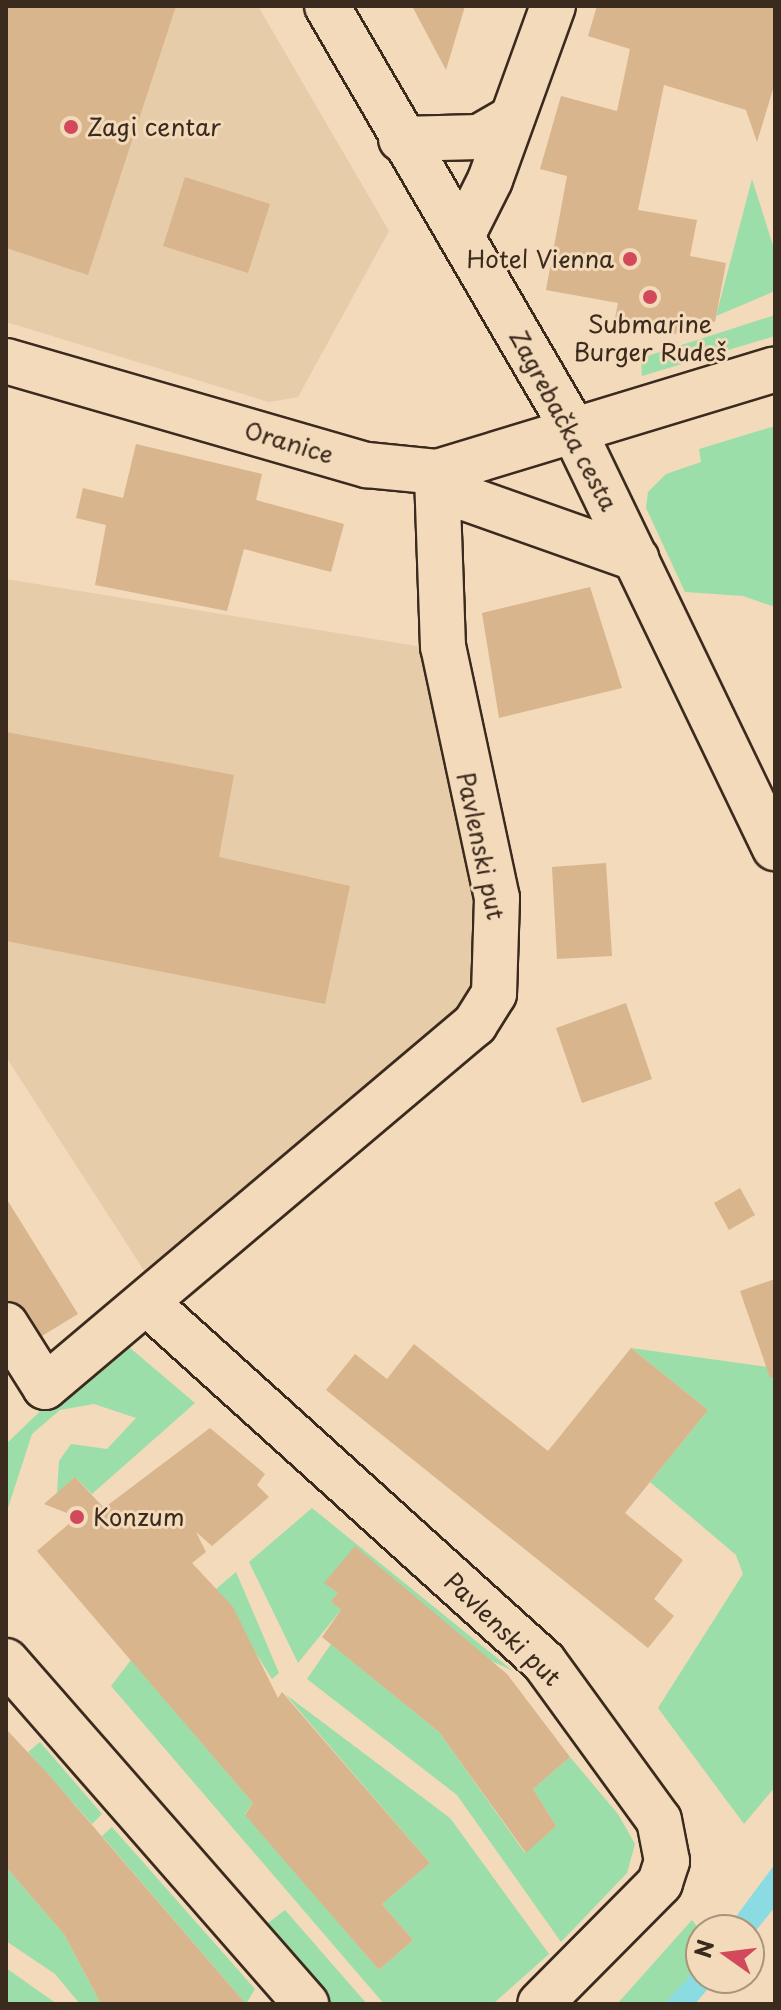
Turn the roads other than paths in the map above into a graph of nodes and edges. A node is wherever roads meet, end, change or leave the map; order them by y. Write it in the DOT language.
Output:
graph roads {
  1 [pos="327,6"];
  2 [pos="553,6"];
  3 [pos="512,118"];
  4 [pos="401,139"];
  5 [pos="463,234"];
  6 [pos="6,361"];
  7 [pos="775,369"];
  8 [pos="574,431"];
  9 [pos="437,472"];
  10 [pos="637,559"];
  11 [pos="775,848"];
  12 [pos="147,1303"];
  13 [pos="6,1325"];
  14 [pos="6,1661"];
  15 [pos="306,2004"];
  16 [pos="540,2004"];
  1 -- 4 [label="street, Zagrebačka cesta"];
  2 -- 3 [label="street"];
  3 -- 4 [label="street"];
  3 -- 5 [label="street"];
  4 -- 5 [label="street, Zagrebačka cesta"];
  5 -- 8 [label="street, Zagrebačka cesta"];
  6 -- 9 [label="street, Oranice"];
  7 -- 8 [label="street, Oranice"];
  8 -- 9 [label="street, Oranice"];
  8 -- 10 [label="street, Zagrebačka cesta"];
  9 -- 10 [label="street"];
  9 -- 12 [label="street, Pavlenski put"];
  10 -- 11 [label="street, Zagrebačka cesta"];
  12 -- 13 [label="street, Pavlenski put"];
  12 -- 16 [label="street, Pavlenski put"];
  14 -- 15 [label="street"];
}
